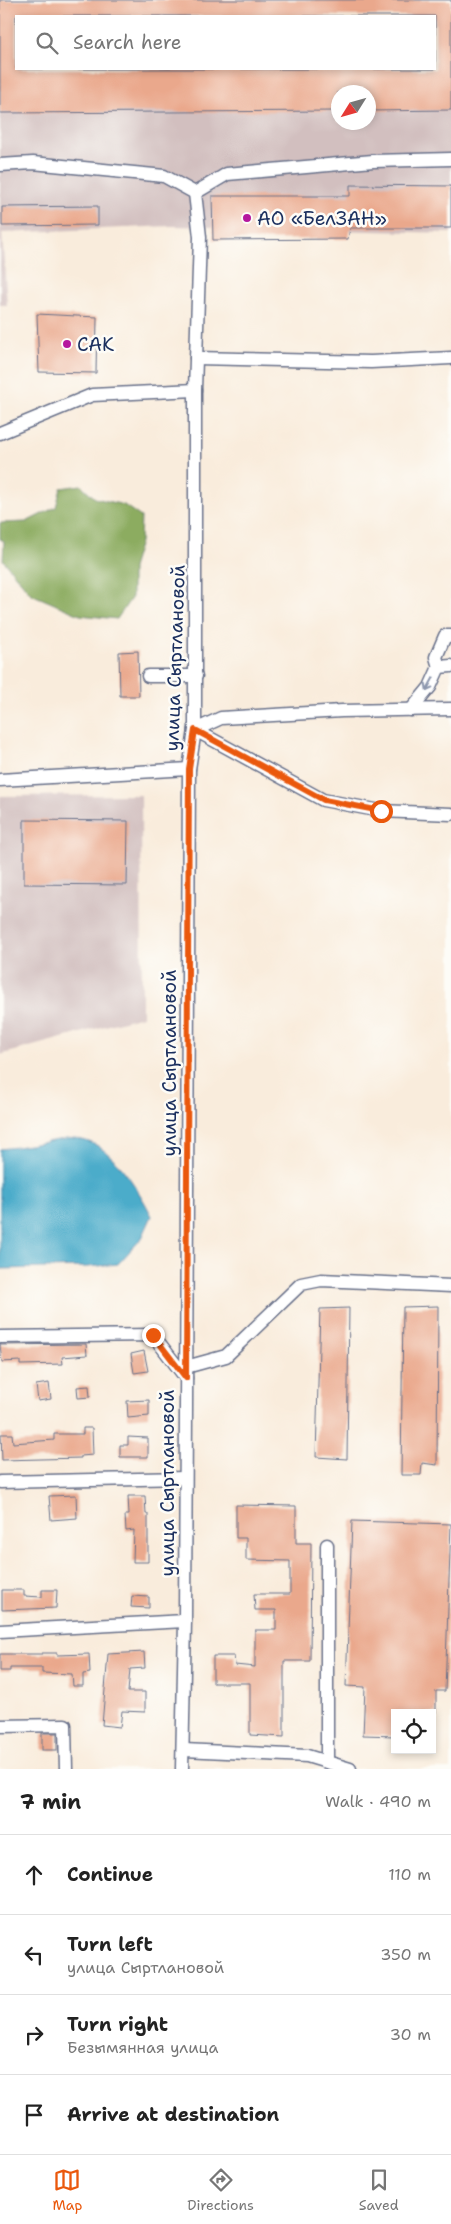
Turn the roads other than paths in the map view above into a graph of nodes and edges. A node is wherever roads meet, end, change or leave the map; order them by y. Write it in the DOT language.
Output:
graph roads {
  1 [pos="451,159"];
  2 [pos="0,165"];
  3 [pos="195,194"];
  4 [pos="196,358"];
  5 [pos="451,358"];
  6 [pos="195,390"];
  7 [pos="0,433"];
  8 [pos="451,636"];
  9 [pos="445,666"];
  10 [pos="148,676"];
  11 [pos="196,676"];
  12 [pos="451,709"];
  13 [pos="411,710"];
  14 [pos="195,730"];
  15 [pos="189,769"];
  16 [pos="0,780"];
  17 [pos="451,814"];
  18 [pos="451,1286"];
  19 [pos="0,1336"];
  20 [pos="186,1373"];
  21 [pos="185,1478"];
  22 [pos="0,1482"];
  23 [pos="327,1545"];
  24 [pos="185,1621"];
  25 [pos="0,1631"];
  26 [pos="0,1726"];
  27 [pos="184,1750"];
  28 [pos="327,1762"];
  29 [pos="66,1769"];
  30 [pos="182,1769"];
  31 [pos="350,1769"];
  1 -- 3 [label="street"];
  2 -- 3 [label="street"];
  3 -- 4 [label="street, улица Сыртлановой"];
  4 -- 5 [label="street"];
  4 -- 6 [label="street, улица Сыртлановой"];
  6 -- 7 [label="street"];
  6 -- 11 [label="street, улица Сыртлановой"];
  8 -- 9 [label="street"];
  9 -- 13 [label="street, one-way"];
  10 -- 11 [label="street"];
  11 -- 14 [label="street, улица Сыртлановой"];
  12 -- 13 [label="street"];
  13 -- 14 [label="street"];
  14 -- 15 [label="street, улица Сыртлановой"];
  14 -- 17 [label="street"];
  15 -- 16 [label="street"];
  15 -- 20 [label="street, улица Сыртлановой"];
  18 -- 20 [label="street"];
  19 -- 20 [label="street"];
  20 -- 21 [label="street, улица Сыртлановой"];
  21 -- 22 [label="street"];
  21 -- 24 [label="street, улица Сыртлановой"];
  23 -- 28 [label="street"];
  24 -- 25 [label="street"];
  24 -- 27 [label="street, улица Сыртлановой"];
  26 -- 29 [label="street"];
  27 -- 28 [label="street"];
  27 -- 30 [label="street, улица Сыртлановой"];
  28 -- 31 [label="street"];
}
